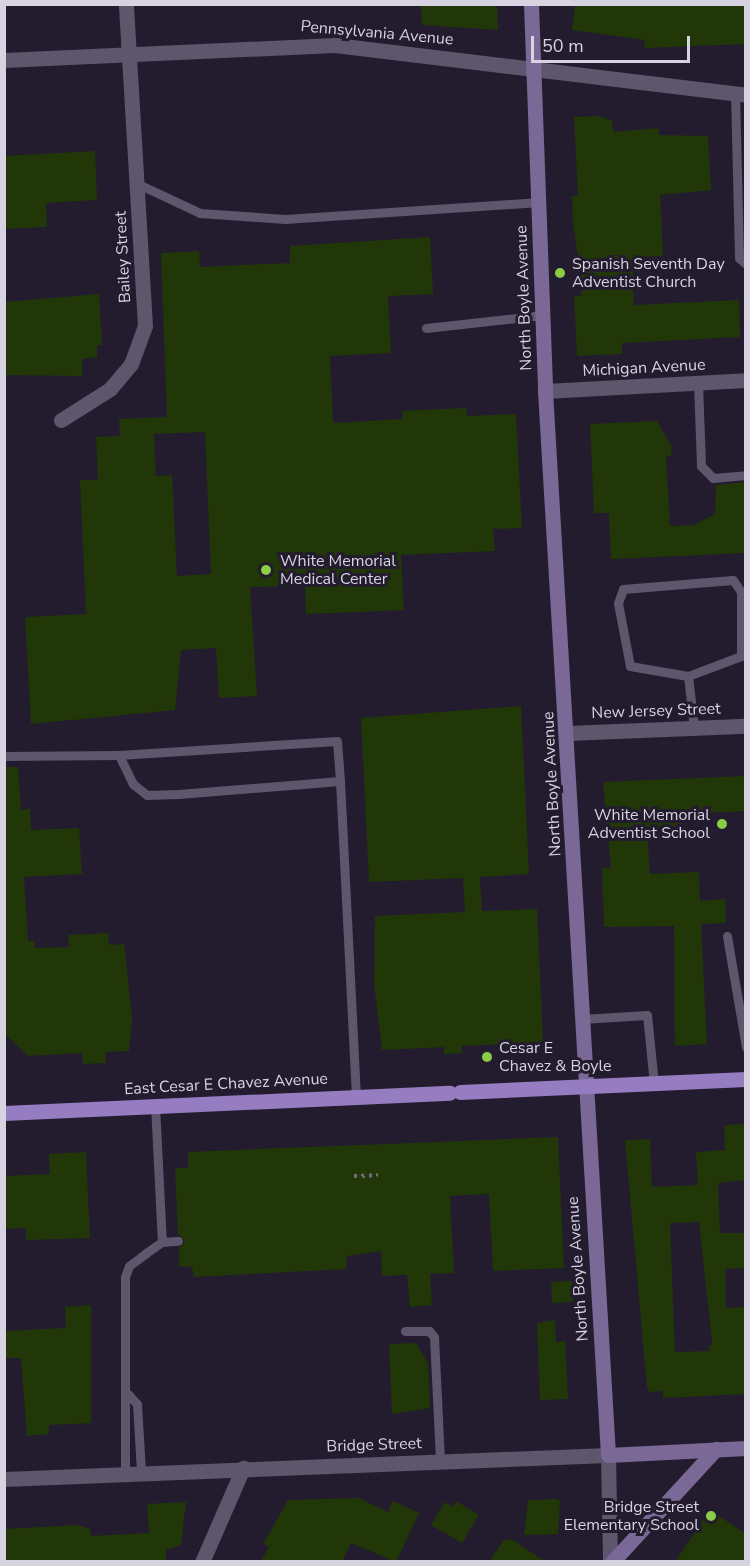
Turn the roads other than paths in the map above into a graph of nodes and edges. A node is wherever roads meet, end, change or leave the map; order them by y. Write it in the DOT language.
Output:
graph roads {
  1 [pos="126,4"];
  2 [pos="531,4"];
  3 [pos="129,55"];
  4 [pos="4,60"];
  5 [pos="535,67"];
  6 [pos="740,94"];
  7 [pos="136,183"];
  8 [pos="539,202"];
  9 [pos="742,261"];
  10 [pos="543,315"];
  11 [pos="426,328"];
  12 [pos="746,380"];
  13 [pos="698,383"];
  14 [pos="545,391"];
  15 [pos="61,420"];
  16 [pos="746,475"];
  17 [pos="688,676"];
  18 [pos="746,726"];
  19 [pos="694,728"];
  20 [pos="568,733"];
  21 [pos="119,754"];
  22 [pos="4,756"];
  23 [pos="340,781"];
  24 [pos="727,936"];
  25 [pos="582,1019"];
  26 [pos="746,1047"];
  27 [pos="746,1079"];
  28 [pos="654,1084"];
  29 [pos="585,1087"];
  30 [pos="356,1097"];
  31 [pos="155,1105"];
  32 [pos="4,1113"];
  33 [pos="178,1241"];
  34 [pos="162,1242"];
  35 [pos="405,1331"];
  36 [pos="128,1394"];
  37 [pos="746,1448"];
  38 [pos="716,1449"];
  39 [pos="608,1455"];
  40 [pos="440,1461"];
  41 [pos="243,1468"];
  42 [pos="133,1471"];
  43 [pos="4,1479"];
  44 [pos="202,1562"];
  45 [pos="611,1562"];
  1 -- 3 [label="street, Bailey Street"];
  2 -- 5 [label="main road, North Boyle Avenue"];
  3 -- 4 [label="street, Pennsylvania Avenue"];
  3 -- 5 [label="street, Pennsylvania Avenue"];
  3 -- 7 [label="street, Bailey Street"];
  5 -- 6 [label="street, Pennsylvania Avenue"];
  5 -- 8 [label="main road, North Boyle Avenue"];
  6 -- 9 [label="lane"];
  7 -- 8 [label="lane"];
  7 -- 15 [label="street, Bailey Street"];
  8 -- 10 [label="main road, North Boyle Avenue"];
  10 -- 11 [label="lane"];
  10 -- 14 [label="main road, North Boyle Avenue"];
  12 -- 13 [label="street, Michigan Avenue"];
  13 -- 14 [label="street, Michigan Avenue"];
  13 -- 16 [label="lane"];
  14 -- 20 [label="main road, North Boyle Avenue"];
  17 -- 17 [label="lane"];
  17 -- 19 [label="lane"];
  18 -- 19 [label="street, New Jersey Street"];
  19 -- 20 [label="street, New Jersey Street"];
  20 -- 25 [label="main road, North Boyle Avenue"];
  21 -- 22 [label="lane"];
  21 -- 23 [label="lane"];
  21 -- 23 [label="lane"];
  23 -- 30 [label="lane"];
  24 -- 26 [label="lane"];
  25 -- 28 [label="lane"];
  25 -- 29 [label="main road, North Boyle Avenue"];
  27 -- 28 [label="main road, East Cesar E Chavez Avenue"];
  28 -- 29 [label="main road, East Cesar E Chavez Avenue"];
  29 -- 30 [label="main road, East Cesar E Chavez Avenue"];
  29 -- 39 [label="main road, North Boyle Avenue"];
  30 -- 31 [label="main road, East Cesar E Chavez Avenue"];
  31 -- 32 [label="main road, East Cesar E Chavez Avenue"];
  31 -- 34 [label="lane"];
  33 -- 34 [label="lane"];
  34 -- 36 [label="lane"];
  35 -- 40 [label="lane"];
  36 -- 42 [label="lane"];
  36 -- 42 [label="lane"];
  37 -- 38 [label="main road, Bridge Street"];
  38 -- 39 [label="main road, Bridge Street"];
  38 -- 45 [label="main road"];
  39 -- 40 [label="street, Bridge Street"];
  39 -- 45 [label="street, North Boyle Avenue"];
  40 -- 41 [label="street, Bridge Street"];
  41 -- 42 [label="street, Bridge Street"];
  41 -- 44 [label="street"];
  42 -- 43 [label="street, Bridge Street"];
}
